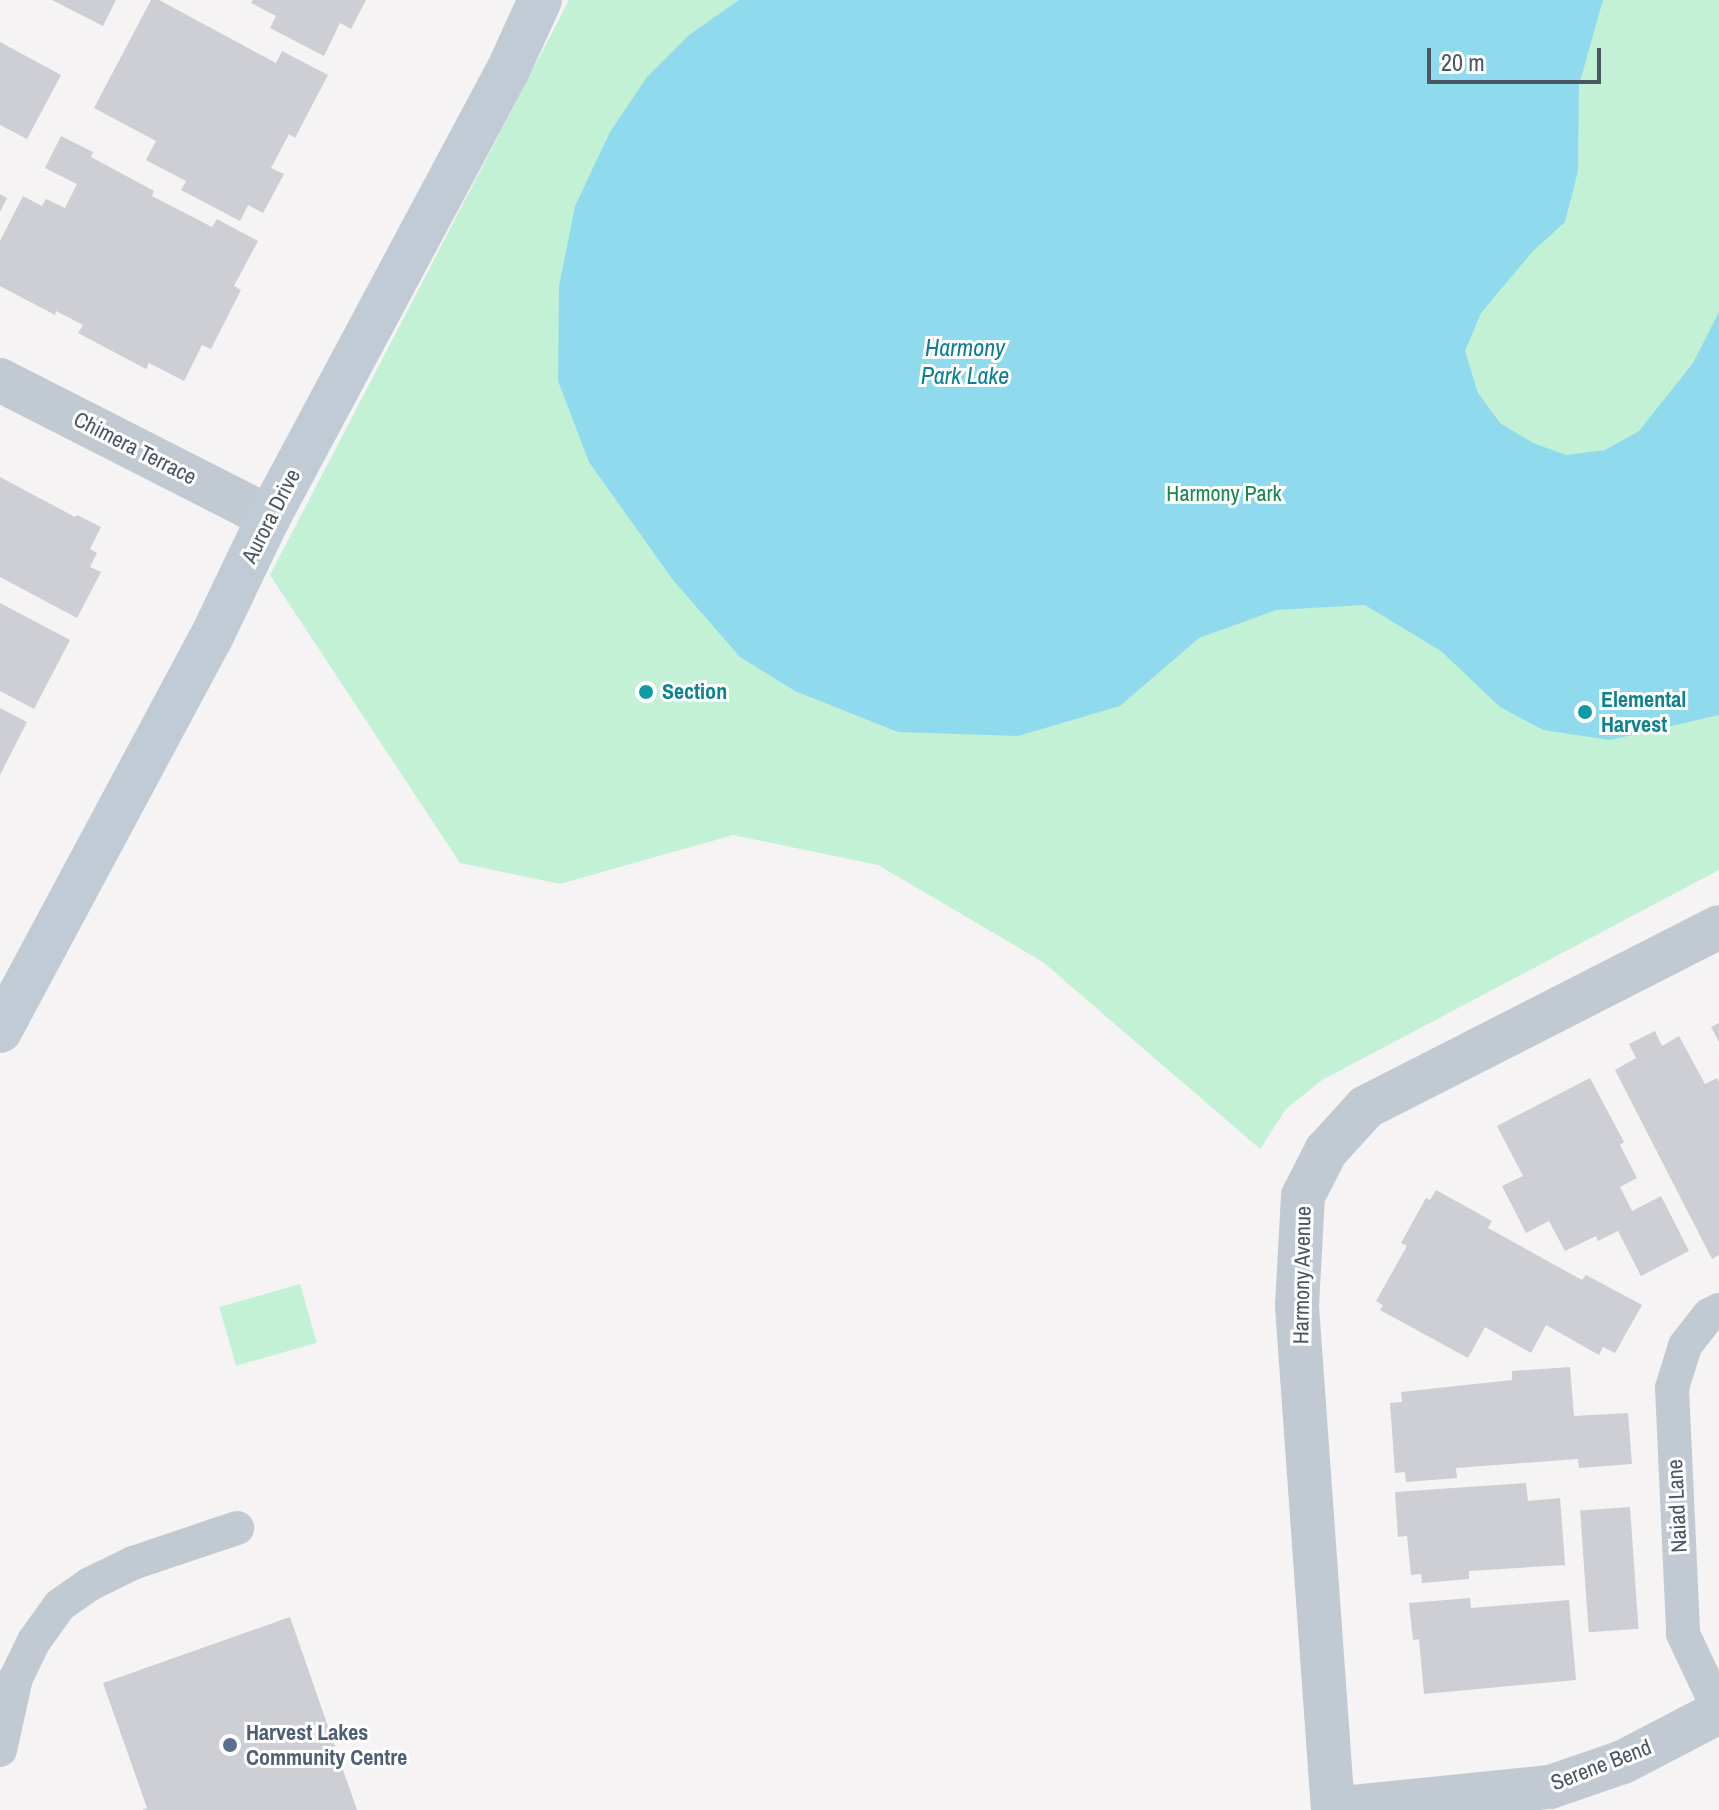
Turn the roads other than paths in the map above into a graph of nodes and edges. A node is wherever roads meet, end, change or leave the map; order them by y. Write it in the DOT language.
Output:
graph roads {
  1 [pos="540,0"];
  2 [pos="0,380"];
  3 [pos="269,517"];
  4 [pos="1719,927"];
  5 [pos="0,1031"];
  6 [pos="1719,1310"];
  7 [pos="237,1528"];
  8 [pos="1719,1711"];
  9 [pos="0,1750"];
  10 [pos="1333,1810"];
  1 -- 3 [label="street, Aurora Drive"];
  2 -- 3 [label="street, Chimera Terrace"];
  3 -- 5 [label="street, Aurora Drive"];
  4 -- 10 [label="street, Harmony Avenue"];
  6 -- 8 [label="lane, Naiad Lane"];
  7 -- 9 [label="lane"];
  8 -- 10 [label="street, Serene Bend"];
}
